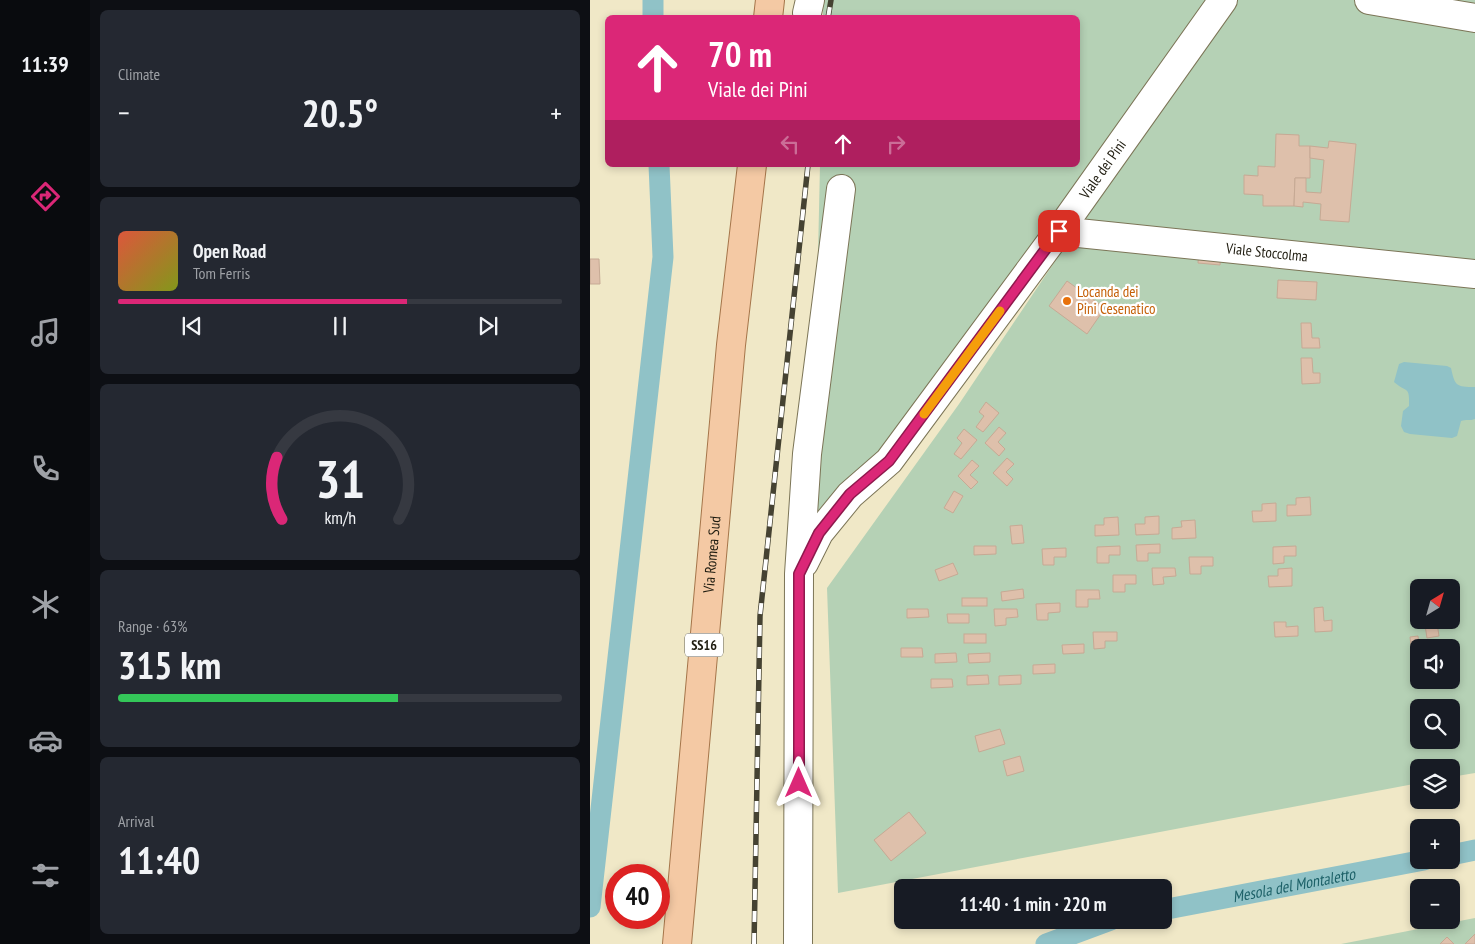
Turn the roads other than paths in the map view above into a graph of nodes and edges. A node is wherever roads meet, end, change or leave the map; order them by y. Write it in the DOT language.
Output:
graph roads {
  1 [pos="770,0"];
  2 [pos="1223,0"];
  3 [pos="1369,0"];
  4 [pos="768,15"];
  5 [pos="1475,18"];
  6 [pos="752,167"];
  7 [pos="841,189"];
  8 [pos="1059,231"];
  9 [pos="1475,274"];
  10 [pos="799,574"];
  11 [pos="677,944"];
  12 [pos="798,944"];
  1 -- 4 [label="main road"];
  2 -- 8 [label="street, Viale dei Pini"];
  3 -- 5 [label="street"];
  6 -- 11 [label="main road, Via Romea Sud / SS16"];
  7 -- 10 [label="street"];
  8 -- 9 [label="street, Viale Stoccolma"];
  8 -- 10 [label="street, Viale dei Pini"];
  10 -- 12 [label="street"];
}
